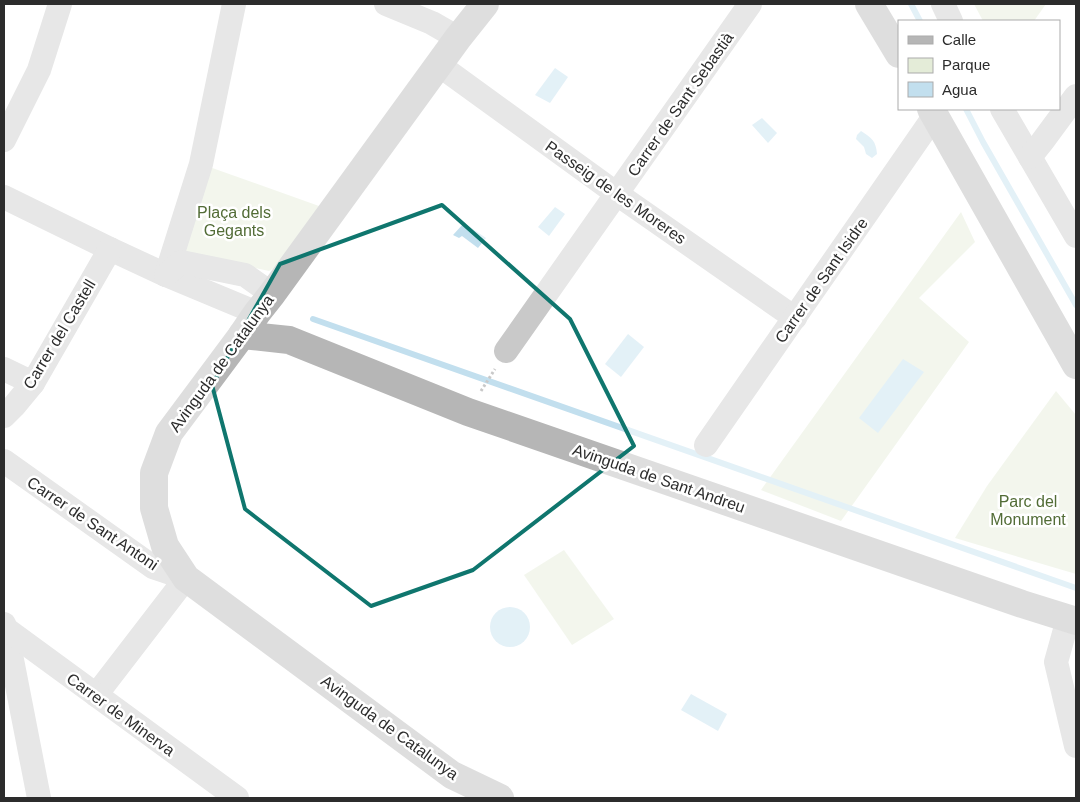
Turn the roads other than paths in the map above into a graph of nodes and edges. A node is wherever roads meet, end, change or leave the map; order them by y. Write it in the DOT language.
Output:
graph roads {
  1 [pos="60,4"];
  2 [pos="234,4"];
  3 [pos="386,4"];
  4 [pos="485,4"];
  5 [pos="750,4"];
  6 [pos="869,4"];
  7 [pos="943,4"];
  8 [pos="951,20"];
  9 [pos="458,38"];
  10 [pos="898,52"];
  11 [pos="439,65"];
  12 [pos="1076,96"];
  13 [pos="1003,110"];
  14 [pos="933,112"];
  15 [pos="4,140"];
  16 [pos="1030,157"];
  17 [pos="617,194"];
  18 [pos="4,197"];
  19 [pos="1076,236"];
  20 [pos="110,249"];
  21 [pos="166,276"];
  22 [pos="264,303"];
  23 [pos="794,318"];
  24 [pos="242,336"];
  25 [pos="506,351"];
  26 [pos="1076,365"];
  27 [pos="4,369"];
  28 [pos="33,383"];
  29 [pos="4,416"];
  30 [pos="706,445"];
  31 [pos="4,460"];
  32 [pos="186,578"];
  33 [pos="1072,620"];
  34 [pos="5,627"];
  35 [pos="96,695"];
  36 [pos="1076,746"];
  37 [pos="39,798"];
  38 [pos="237,798"];
  39 [pos="500,798"];
  1 -- 15 [label="street"];
  2 -- 21 [label="street"];
  3 -- 9 [label="street"];
  4 -- 9 [label="street, Avinguda de Catalunya"];
  5 -- 17 [label="street, Carrer de Sant Sebastià"];
  6 -- 10 [label="street"];
  7 -- 8 [label="street"];
  9 -- 11 [label="street, Avinguda de Catalunya"];
  11 -- 17 [label="street, Passeig de les Moreres"];
  11 -- 22 [label="street, Avinguda de Catalunya"];
  12 -- 16 [label="street"];
  13 -- 16 [label="street"];
  14 -- 23 [label="street, Carrer de Sant Isidre"];
  14 -- 26 [label="street"];
  16 -- 19 [label="street"];
  17 -- 23 [label="street, Passeig de les Moreres"];
  17 -- 25 [label="street, Carrer de Sant Sebastià"];
  18 -- 20 [label="street"];
  20 -- 21 [label="street"];
  20 -- 28 [label="street, Carrer del Castell"];
  21 -- 22 [label="street"];
  22 -- 24 [label="street, Avinguda de Catalunya"];
  23 -- 30 [label="street, Carrer de Sant Isidre"];
  24 -- 32 [label="street, Avinguda de Catalunya"];
  24 -- 33 [label="street, Avinguda de Sant Andreu"];
  27 -- 28 [label="street"];
  28 -- 29 [label="street, Carrer del Castell"];
  31 -- 32 [label="street, Carrer de Sant Antoni"];
  32 -- 35 [label="street"];
  32 -- 39 [label="street, Avinguda de Catalunya"];
  33 -- 36 [label="street"];
  34 -- 35 [label="street, Carrer de Minerva"];
  34 -- 37 [label="street"];
  35 -- 38 [label="street, Carrer de Minerva"];
}
